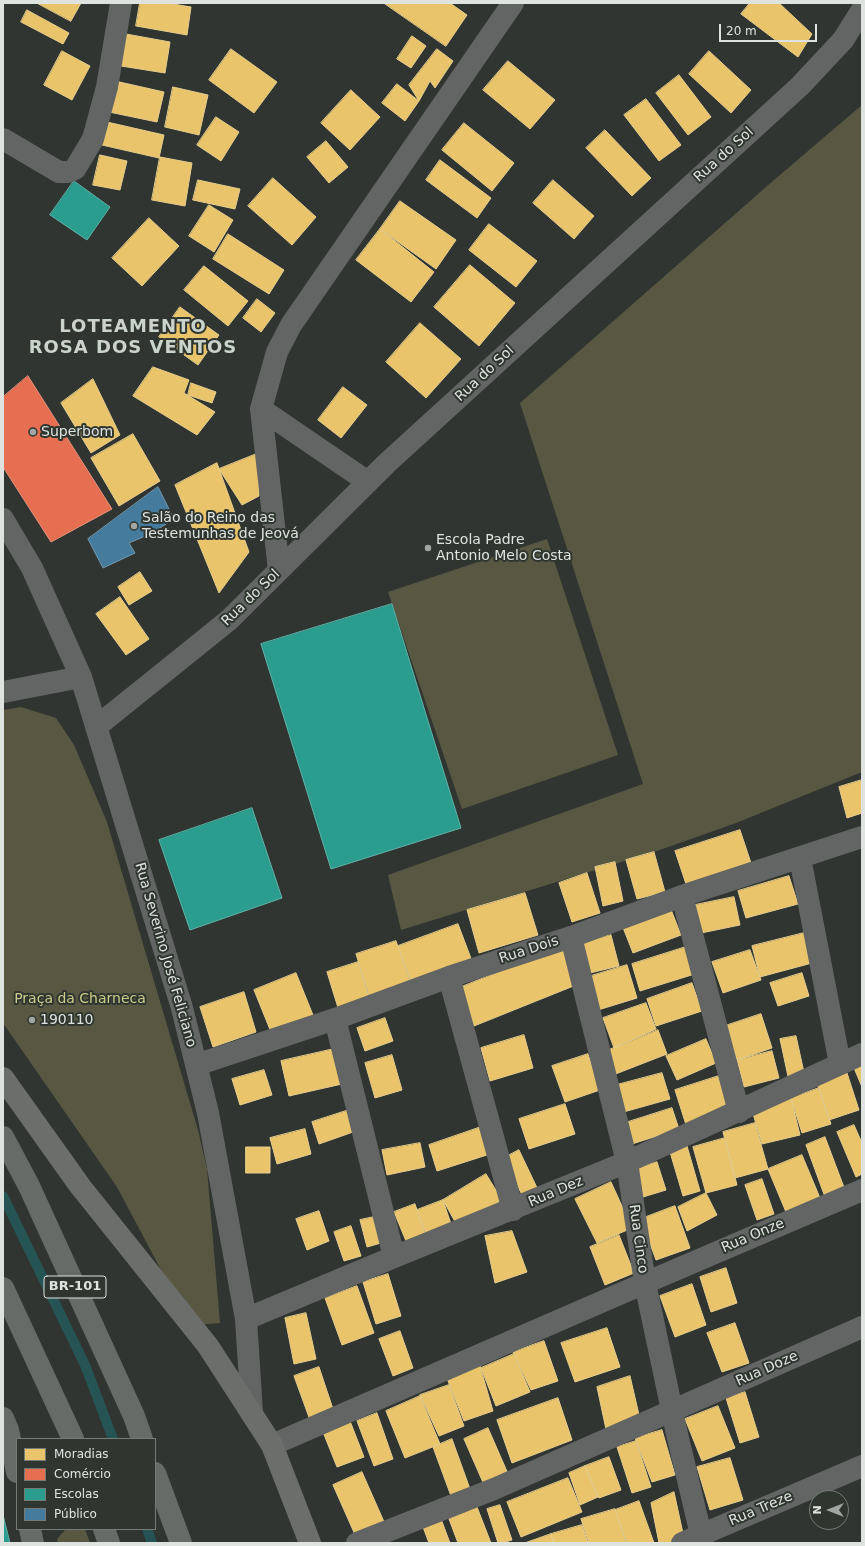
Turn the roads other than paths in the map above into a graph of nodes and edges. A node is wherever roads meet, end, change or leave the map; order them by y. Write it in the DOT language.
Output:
graph roads {
  1 [pos="121,3"];
  2 [pos="513,3"];
  3 [pos="862,10"];
  4 [pos="3,139"];
  5 [pos="261,409"];
  6 [pos="368,482"];
  7 [pos="3,519"];
  8 [pos="279,570"];
  9 [pos="81,677"];
  10 [pos="3,692"];
  11 [pos="96,727"];
  12 [pos="862,838"];
  13 [pos="800,858"];
  14 [pos="682,896"];
  15 [pos="571,936"];
  16 [pos="449,977"];
  17 [pos="335,1019"];
  18 [pos="862,1054"];
  19 [pos="840,1064"];
  20 [pos="196,1065"];
  21 [pos="3,1078"];
  22 [pos="739,1112"];
  23 [pos="3,1137"];
  24 [pos="627,1162"];
  25 [pos="862,1190"];
  26 [pos="513,1210"];
  27 [pos="394,1257"];
  28 [pos="644,1283"];
  29 [pos="3,1288"];
  30 [pos="246,1319"];
  31 [pos="862,1326"];
  32 [pos="673,1411"];
  33 [pos="252,1413"];
  34 [pos="5,1425"];
  35 [pos="72,1438"];
  36 [pos="142,1438"];
  37 [pos="272,1445"];
  38 [pos="862,1466"];
  39 [pos="16,1468"];
  40 [pos="156,1476"];
  41 [pos="30,1530"];
  42 [pos="104,1530"];
  43 [pos="696,1540"];
  44 [pos="33,1543"];
  45 [pos="109,1543"];
  46 [pos="181,1543"];
  47 [pos="310,1543"];
  48 [pos="357,1543"];
  1 -- 4 [label="street"];
  2 -- 5 [label="street"];
  3 -- 6 [label="street, Rua do Sol"];
  5 -- 6 [label="street"];
  5 -- 8 [label="street"];
  6 -- 8 [label="street, Rua do Sol"];
  7 -- 9 [label="street, Rua Severino José Feliciano"];
  8 -- 11 [label="street, Rua do Sol"];
  9 -- 10 [label="street"];
  9 -- 11 [label="street, Rua Severino José Feliciano"];
  11 -- 20 [label="street, Rua Severino José Feliciano"];
  12 -- 13 [label="street, Rua Dois"];
  13 -- 14 [label="street, Rua Dois"];
  13 -- 19 [label="street"];
  14 -- 15 [label="street, Rua Dois"];
  14 -- 22 [label="street"];
  15 -- 16 [label="street, Rua Dois"];
  15 -- 24 [label="street, Rua Cinco"];
  16 -- 17 [label="street, Rua Dois"];
  16 -- 26 [label="street"];
  17 -- 20 [label="street, Rua Dois"];
  17 -- 27 [label="street"];
  18 -- 19 [label="street, Rua Dez"];
  19 -- 22 [label="street, Rua Dez"];
  20 -- 30 [label="street, Rua Severino José Feliciano"];
  21 -- 33 [label="main road"];
  22 -- 24 [label="street, Rua Dez"];
  23 -- 36 [label="highway, BR-101"];
  24 -- 26 [label="street, Rua Dez"];
  24 -- 28 [label="street, Rua Cinco"];
  25 -- 28 [label="street, Rua Onze"];
  26 -- 27 [label="street, Rua Dez"];
  27 -- 30 [label="street, Rua Dez"];
  28 -- 32 [label="street, Rua Cinco"];
  28 -- 37 [label="street, Rua Onze"];
  29 -- 35 [label="highway"];
  30 -- 33 [label="street, Rua Severino José Feliciano"];
  31 -- 32 [label="street, Rua Doze"];
  32 -- 43 [label="street, Rua Cinco"];
  32 -- 48 [label="street, Rua Doze"];
  33 -- 37 [label="main road"];
  34 -- 39 [label="highway"];
  37 -- 47 [label="main road"];
  38 -- 43 [label="street, Rua Treze"];
  40 -- 46 [label="highway"];
  41 -- 44 [label="highway"];
  42 -- 45 [label="highway"];
}
